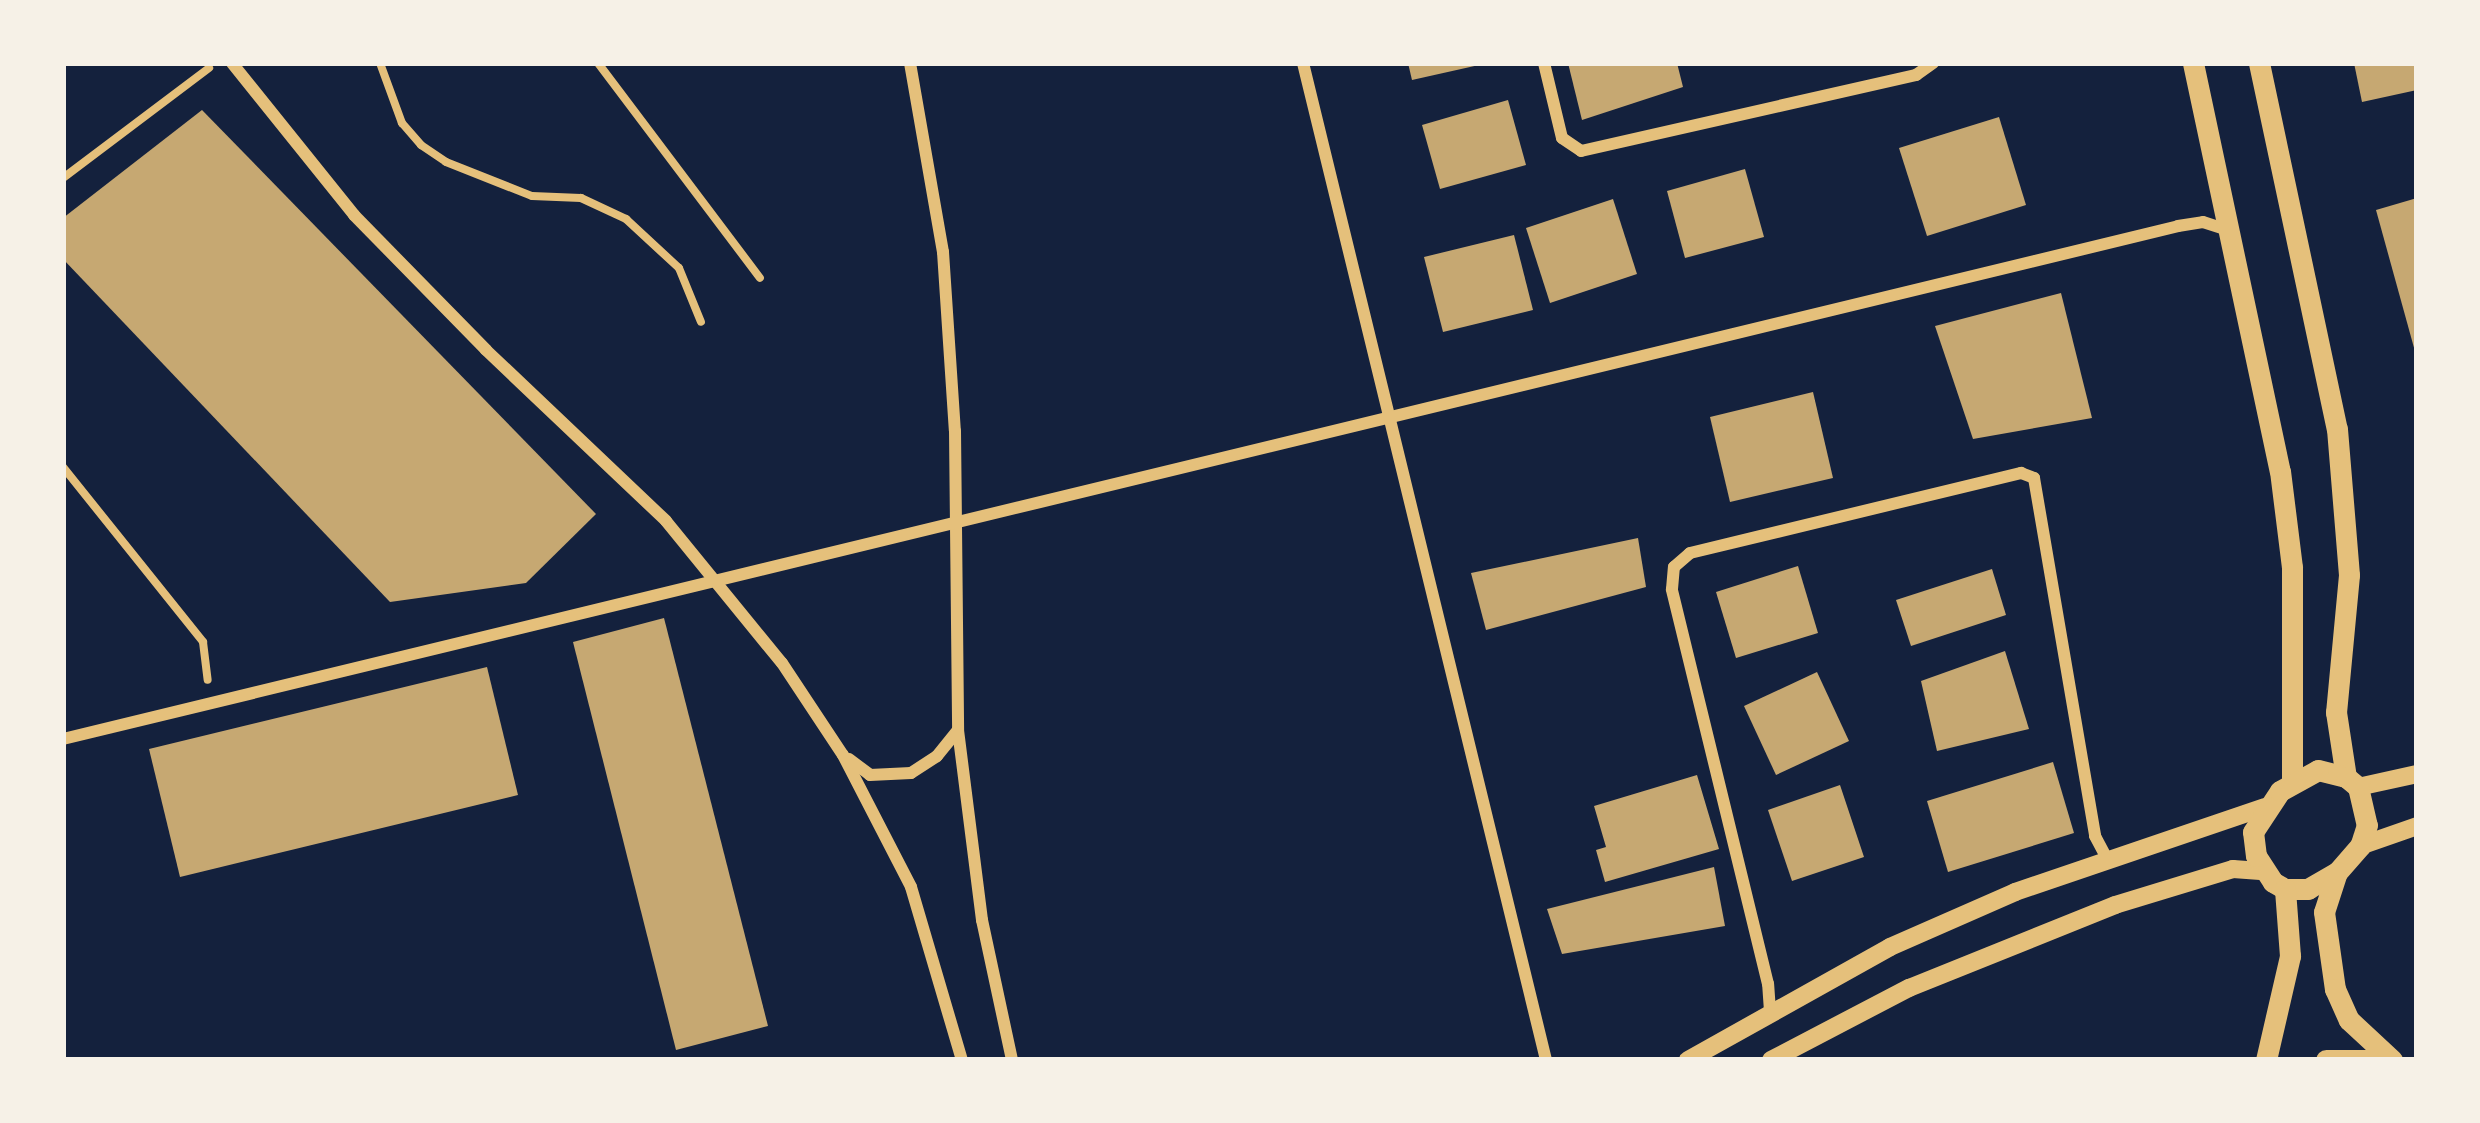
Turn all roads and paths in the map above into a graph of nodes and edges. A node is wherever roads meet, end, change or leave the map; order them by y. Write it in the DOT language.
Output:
graph roads {
  1 [pos="215,63"];
  2 [pos="232,63"];
  3 [pos="380,63"];
  4 [pos="598,63"];
  5 [pos="910,63"];
  6 [pos="1303,63"];
  7 [pos="1544,63"];
  8 [pos="1933,63"];
  9 [pos="2193,63"];
  10 [pos="2259,63"];
  11 [pos="63,178"];
  12 [pos="2232,231"];
  13 [pos="760,278"];
  14 [pos="701,322"];
  15 [pos="1388,418"];
  16 [pos="63,466"];
  17 [pos="956,520"];
  18 [pos="717,578"];
  19 [pos="211,702"];
  20 [pos="958,730"];
  21 [pos="63,739"];
  22 [pos="844,754"];
  23 [pos="2417,774"];
  24 [pos="2292,782"];
  25 [pos="2352,782"];
  26 [pos="2265,807"];
  27 [pos="2417,826"];
  28 [pos="2360,846"];
  29 [pos="2107,859"];
  30 [pos="2264,871"];
  31 [pos="2337,872"];
  32 [pos="2285,889"];
  33 [pos="1770,1010"];
  34 [pos="962,1060"];
  35 [pos="1012,1060"];
  36 [pos="1546,1060"];
  37 [pos="1688,1060"];
  38 [pos="1771,1060"];
  39 [pos="2266,1060"];
  40 [pos="2326,1060"];
  41 [pos="2389,1060"];
  1 -- 11 [label="path"];
  2 -- 18 [label="street"];
  3 -- 14 [label="path"];
  4 -- 13 [label="path"];
  5 -- 17 [label="street"];
  6 -- 15 [label="street"];
  7 -- 8 [label="street"];
  9 -- 12 [label="main road"];
  10 -- 25 [label="main road"];
  12 -- 15 [label="street"];
  12 -- 24 [label="main road"];
  15 -- 17 [label="street"];
  15 -- 36 [label="street"];
  16 -- 19 [label="path"];
  17 -- 18 [label="street"];
  17 -- 20 [label="street"];
  18 -- 19 [label="street"];
  18 -- 22 [label="street"];
  19 -- 21 [label="street"];
  20 -- 22 [label="street"];
  20 -- 35 [label="street"];
  22 -- 34 [label="street"];
  23 -- 25 [label="street"];
  24 -- 25 [label="main road"];
  24 -- 26 [label="main road"];
  25 -- 28 [label="main road"];
  26 -- 29 [label="street"];
  26 -- 30 [label="main road"];
  27 -- 28 [label="street"];
  28 -- 31 [label="main road"];
  29 -- 33 [label="street"];
  29 -- 33 [label="street"];
  30 -- 32 [label="main road"];
  30 -- 38 [label="street"];
  31 -- 32 [label="main road"];
  31 -- 41 [label="main road"];
  32 -- 39 [label="main road"];
  33 -- 37 [label="street"];
  40 -- 41 [label="main road"];
}
